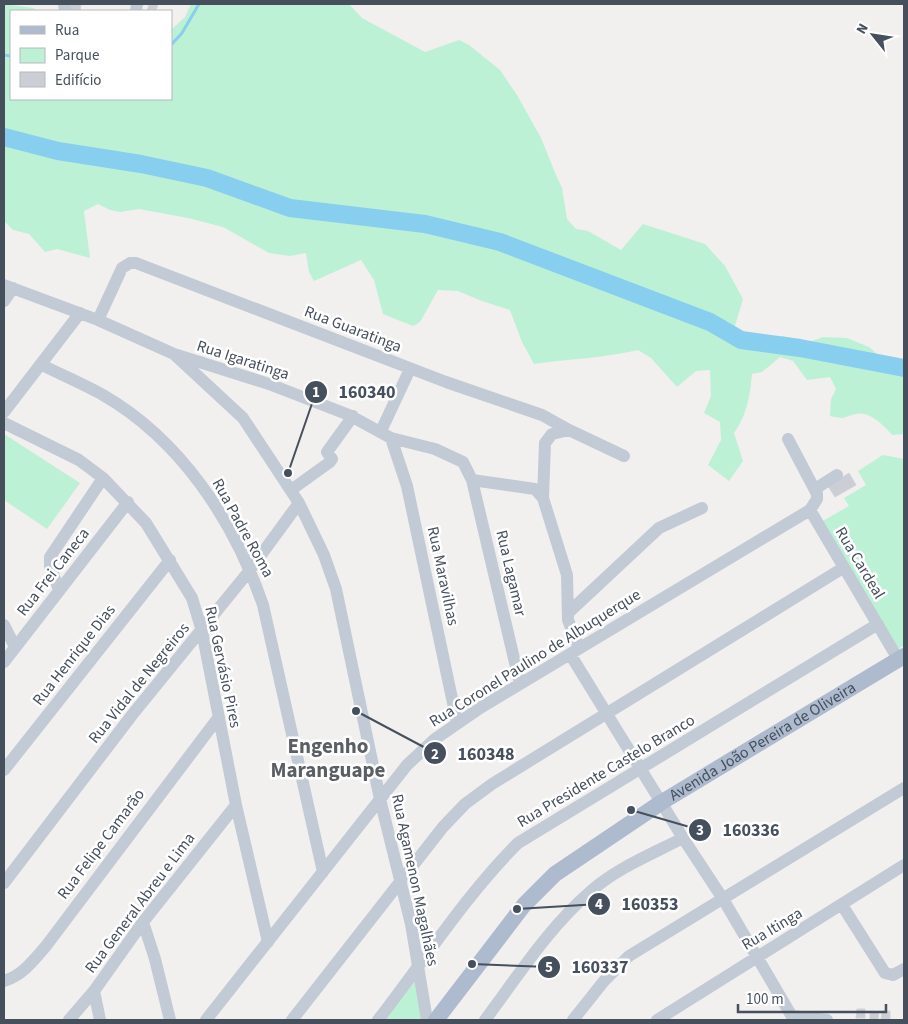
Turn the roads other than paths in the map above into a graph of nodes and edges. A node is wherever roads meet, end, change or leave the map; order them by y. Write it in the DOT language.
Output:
graph roads {
  1 [pos="8,287"];
  2 [pos="4,301"];
  3 [pos="80,313"];
  4 [pos="98,320"];
  5 [pos="174,354"];
  6 [pos="42,365"];
  7 [pos="410,369"];
  8 [pos="4,412"];
  9 [pos="352,416"];
  10 [pos="4,423"];
  11 [pos="569,430"];
  12 [pos="386,435"];
  13 [pos="788,439"];
  14 [pos="624,456"];
  15 [pos="470,474"];
  16 [pos="837,476"];
  17 [pos="103,478"];
  18 [pos="815,489"];
  19 [pos="291,490"];
  20 [pos="543,498"];
  21 [pos="128,502"];
  22 [pos="298,503"];
  23 [pos="702,508"];
  24 [pos="810,510"];
  25 [pos="170,560"];
  26 [pos="843,568"];
  27 [pos="250,570"];
  28 [pos="59,590"];
  29 [pos="568,613"];
  30 [pos="878,624"];
  31 [pos="4,625"];
  32 [pos="202,631"];
  33 [pos="15,648"];
  34 [pos="574,651"];
  35 [pos="901,657"];
  36 [pos="4,662"];
  37 [pos="520,684"];
  38 [pos="606,714"];
  39 [pos="218,718"];
  40 [pos="457,722"];
  41 [pos="641,769"];
  42 [pos="4,770"];
  43 [pos="904,788"];
  44 [pos="380,799"];
  45 [pos="662,802"];
  46 [pos="236,805"];
  47 [pos="683,838"];
  48 [pos="904,865"];
  49 [pos="324,872"];
  50 [pos="4,883"];
  51 [pos="400,884"];
  52 [pos="723,899"];
  53 [pos="842,905"];
  54 [pos="143,922"];
  55 [pos="268,942"];
  56 [pos="757,957"];
  57 [pos="418,969"];
  58 [pos="904,969"];
  59 [pos="4,981"];
  60 [pos="94,991"];
  61 [pos="793,1018"];
  62 [pos="69,1020"];
  63 [pos="100,1020"];
  64 [pos="170,1020"];
  65 [pos="206,1020"];
  66 [pos="292,1020"];
  67 [pos="378,1020"];
  68 [pos="427,1020"];
  69 [pos="436,1020"];
  70 [pos="485,1020"];
  71 [pos="573,1020"];
  72 [pos="657,1020"];
  73 [pos="827,1020"];
  1 -- 2 [label="street"];
  1 -- 3 [label="street, Rua Igaratinga"];
  3 -- 4 [label="street, Rua Igaratinga"];
  3 -- 6 [label="street"];
  4 -- 5 [label="street, Rua Igaratinga"];
  4 -- 7 [label="street, Rua Guaratinga"];
  5 -- 9 [label="street, Rua Igaratinga"];
  5 -- 19 [label="street, Rua Agamenon Magalhães"];
  6 -- 8 [label="street"];
  6 -- 27 [label="street, Rua Padre Roma"];
  7 -- 11 [label="street, Rua Guaratinga"];
  7 -- 12 [label="street"];
  9 -- 12 [label="street, Rua Igaratinga"];
  9 -- 19 [label="street"];
  10 -- 17 [label="street, Rua Gervásio Pires"];
  11 -- 14 [label="street, Rua Guaratinga"];
  11 -- 20 [label="street"];
  12 -- 15 [label="street, Rua Igaratinga"];
  12 -- 40 [label="street, Rua Maravilhas"];
  13 -- 18 [label="street"];
  15 -- 20 [label="street"];
  15 -- 37 [label="street, Rua Lagamar"];
  16 -- 18 [label="street"];
  17 -- 21 [label="street, Rua Gervásio Pires"];
  17 -- 28 [label="street"];
  18 -- 24 [label="street"];
  19 -- 22 [label="street, Rua Agamenon Magalhães"];
  20 -- 29 [label="street"];
  21 -- 25 [label="street, Rua Gervásio Pires"];
  21 -- 28 [label="street, Rua Frei Caneca"];
  22 -- 27 [label="street, Rua Vidal de Negreiros"];
  22 -- 44 [label="street, Rua Agamenon Magalhães"];
  23 -- 29 [label="street"];
  24 -- 26 [label="street, Rua Cardeal"];
  24 -- 34 [label="street, Rua Coronel Paulino de Albuquerque"];
  25 -- 32 [label="street, Rua Gervásio Pires"];
  25 -- 42 [label="street, Rua Henrique Dias"];
  26 -- 30 [label="street, Rua Cardeal"];
  26 -- 38 [label="street"];
  27 -- 32 [label="street, Rua Vidal de Negreiros"];
  27 -- 49 [label="street, Rua Padre Roma"];
  28 -- 33 [label="street, Rua Frei Caneca"];
  29 -- 34 [label="street"];
  30 -- 35 [label="street, Rua Cardeal"];
  30 -- 41 [label="street, Rua Presidente Castelo Branco"];
  31 -- 33 [label="street"];
  32 -- 39 [label="street, Rua Gervásio Pires"];
  32 -- 50 [label="street, Rua Vidal de Negreiros"];
  33 -- 36 [label="street, Rua Frei Caneca"];
  34 -- 37 [label="street, Rua Coronel Paulino de Albuquerque"];
  34 -- 38 [label="street"];
  35 -- 45 [label="main road, Avenida João Pereira de Oliveira"];
  37 -- 40 [label="street, Rua Coronel Paulino de Albuquerque"];
  38 -- 41 [label="street"];
  38 -- 51 [label="street"];
  39 -- 46 [label="street, Rua Gervásio Pires"];
  39 -- 59 [label="street, Rua Felipe Camarão"];
  40 -- 44 [label="street, Rua Coronel Paulino de Albuquerque"];
  41 -- 45 [label="street"];
  41 -- 57 [label="street, Rua Presidente Castelo Branco"];
  43 -- 52 [label="street"];
  44 -- 49 [label="street, Rua Coronel Paulino de Albuquerque"];
  44 -- 51 [label="street, Rua Agamenon Magalhães"];
  45 -- 47 [label="street"];
  45 -- 69 [label="main road, Avenida João Pereira de Oliveira"];
  46 -- 54 [label="street, Rua General Abreu e Lima"];
  46 -- 55 [label="street, Rua Gervásio Pires"];
  47 -- 52 [label="street"];
  47 -- 70 [label="street"];
  48 -- 53 [label="street, Rua Itinga"];
  49 -- 55 [label="street, Rua Coronel Paulino de Albuquerque"];
  51 -- 57 [label="street, Rua Agamenon Magalhães"];
  51 -- 66 [label="street"];
  52 -- 56 [label="street"];
  52 -- 71 [label="street"];
  53 -- 56 [label="street, Rua Itinga"];
  53 -- 58 [label="street"];
  54 -- 60 [label="street, Rua General Abreu e Lima"];
  54 -- 64 [label="street"];
  55 -- 65 [label="street, Rua Coronel Paulino de Albuquerque"];
  56 -- 61 [label="street"];
  56 -- 72 [label="street, Rua Itinga"];
  57 -- 67 [label="street, Rua Presidente Castelo Branco"];
  57 -- 68 [label="street, Rua Agamenon Magalhães"];
  60 -- 62 [label="street, Rua General Abreu e Lima"];
  60 -- 63 [label="street"];
  61 -- 73 [label="street"];
}
